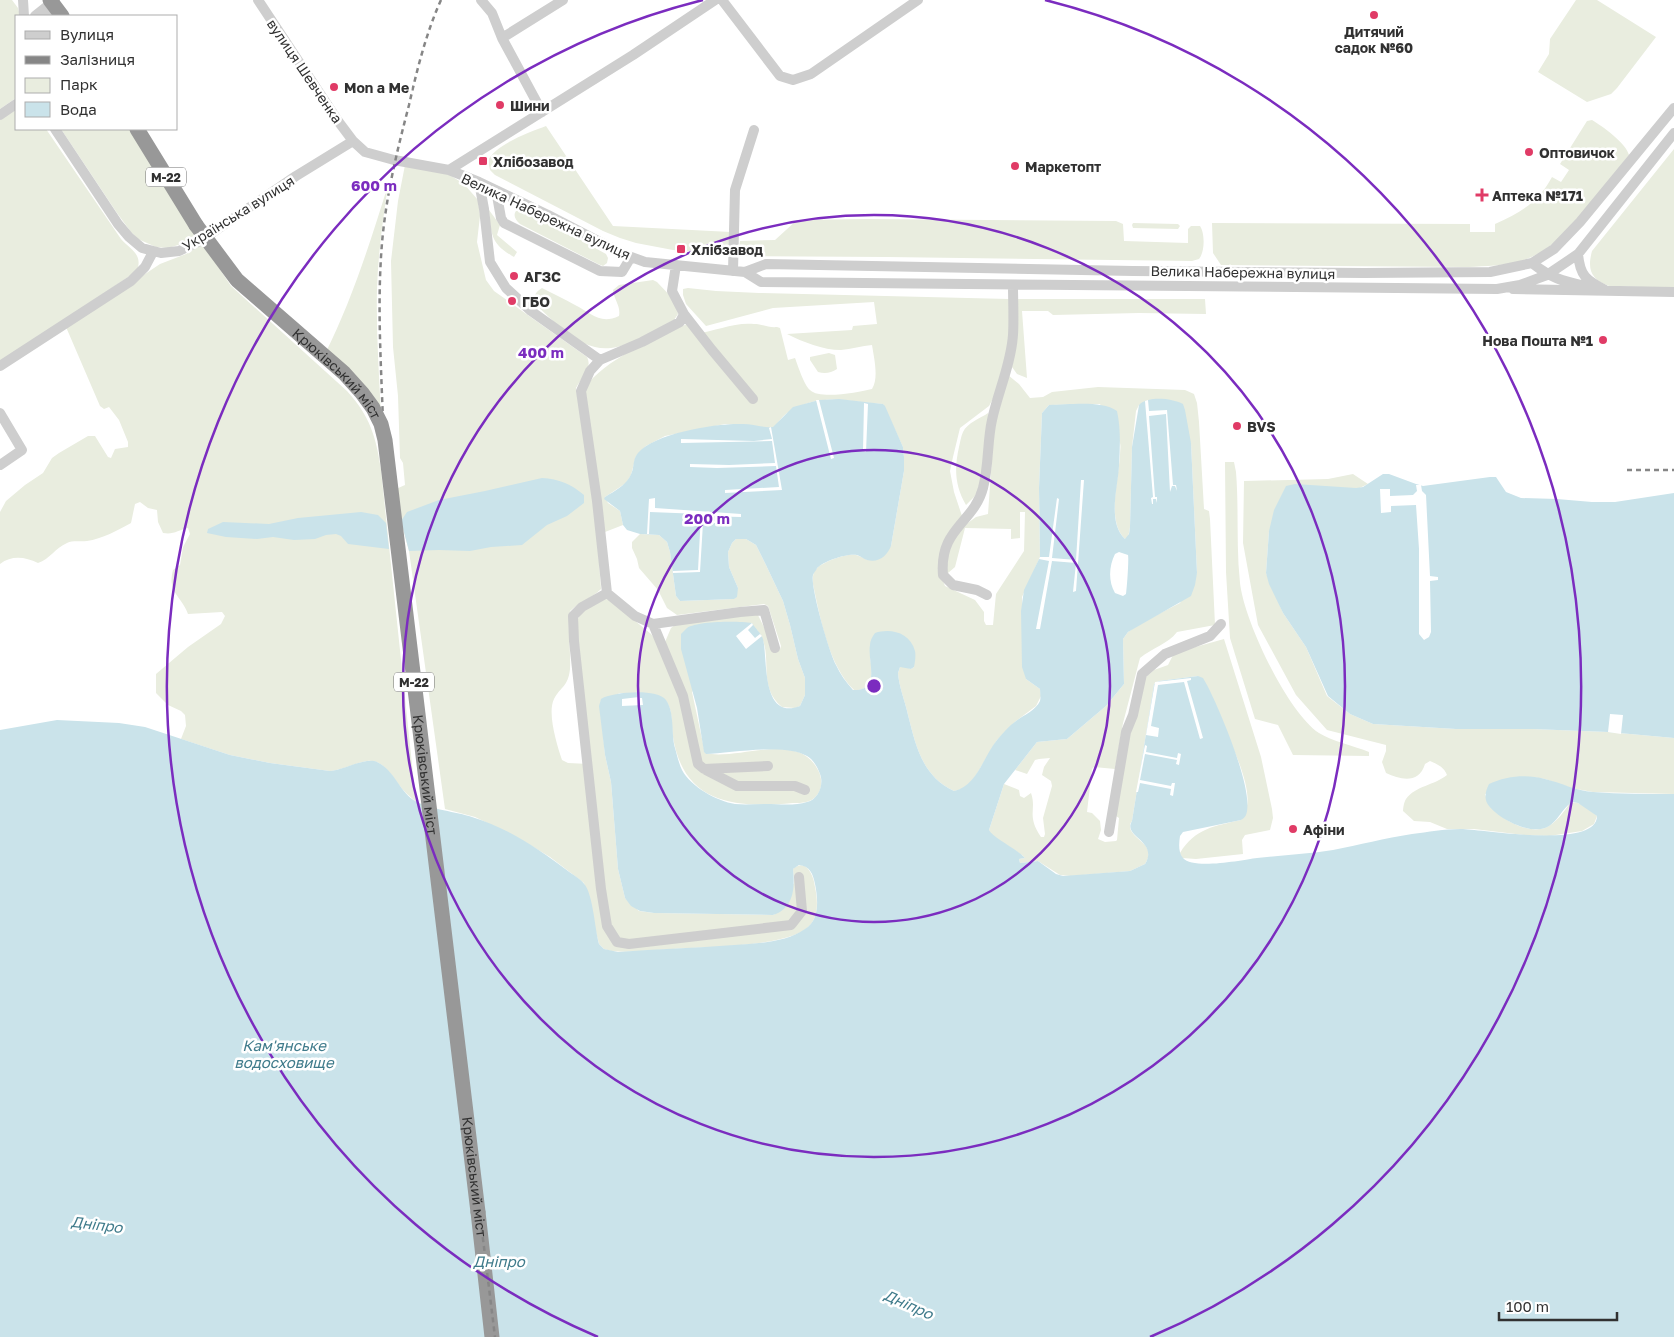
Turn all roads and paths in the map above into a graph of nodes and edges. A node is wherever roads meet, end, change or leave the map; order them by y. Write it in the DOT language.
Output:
graph roads {
  1 [pos="23,0"];
  2 [pos="258,0"];
  3 [pos="481,0"];
  4 [pos="563,0"];
  5 [pos="714,0"];
  6 [pos="722,0"];
  7 [pos="918,0"];
  8 [pos="52,5"];
  9 [pos="24,15"];
  10 [pos="37,15"];
  11 [pos="61,15"];
  12 [pos="502,38"];
  13 [pos="15,105"];
  14 [pos="1674,108"];
  15 [pos="542,112"];
  16 [pos="0,114"];
  17 [pos="56,130"];
  18 [pos="138,130"];
  19 [pos="754,130"];
  20 [pos="1674,134"];
  21 [pos="353,141"];
  22 [pos="449,170"];
  23 [pos="479,182"];
  24 [pos="496,190"];
  25 [pos="153,252"];
  26 [pos="1578,254"];
  27 [pos="631,257"];
  28 [pos="1532,262"];
  29 [pos="676,265"];
  30 [pos="733,271"];
  31 [pos="744,272"];
  32 [pos="1547,275"];
  33 [pos="1012,285"];
  34 [pos="1497,289"];
  35 [pos="1606,291"];
  36 [pos="1674,292"];
  37 [pos="684,314"];
  38 [pos="600,360"];
  39 [pos="0,366"];
  40 [pos="753,399"];
  41 [pos="0,413"];
  42 [pos="0,465"];
  43 [pos="607,593"];
  44 [pos="987,595"];
  45 [pos="653,624"];
  46 [pos="1221,624"];
  47 [pos="775,648"];
  48 [pos="768,766"];
  49 [pos="704,769"];
  50 [pos="805,790"];
  51 [pos="1109,832"];
  52 [pos="799,877"];
  53 [pos="492,1337"];
  1 -- 9 [label="street"];
  2 -- 21 [label="street, вулиця Шевченка"];
  3 -- 12 [label="street"];
  4 -- 12 [label="street"];
  5 -- 15 [label="street"];
  6 -- 7 [label="street"];
  8 -- 10 [label="street"];
  8 -- 11 [label="highway"];
  12 -- 15 [label="street"];
  13 -- 16 [label="street"];
  14 -- 28 [label="street, Велика Набережна вулиця"];
  15 -- 22 [label="street"];
  17 -- 25 [label="street"];
  18 -- 53 [label="highway, Крюківський міст / М-22, bridge"];
  19 -- 30 [label="street"];
  20 -- 26 [label="street, Велика Набережна вулиця"];
  21 -- 22 [label="street, Велика Набережна вулиця"];
  21 -- 25 [label="street, Українська вулиця"];
  22 -- 23 [label="street, Велика Набережна вулиця"];
  23 -- 24 [label="street, Велика Набережна вулиця"];
  23 -- 38 [label="street"];
  24 -- 27 [label="street, Велика Набережна вулиця"];
  24 -- 27 [label="street"];
  25 -- 39 [label="street"];
  26 -- 32 [label="street, Велика Набережна вулиця"];
  26 -- 35 [label="street"];
  27 -- 29 [label="street, Велика Набережна вулиця"];
  28 -- 31 [label="street, Велика Набережна вулиця"];
  28 -- 32 [label="street"];
  29 -- 30 [label="street, Велика Набережна вулиця"];
  29 -- 37 [label="street"];
  30 -- 31 [label="street, Велика Набережна вулиця"];
  31 -- 33 [label="street, Велика Набережна вулиця"];
  32 -- 34 [label="street, Велика Набережна вулиця"];
  32 -- 35 [label="street"];
  33 -- 34 [label="street, Велика Набережна вулиця"];
  33 -- 44 [label="street"];
  34 -- 35 [label="street"];
  35 -- 36 [label="street"];
  37 -- 38 [label="street"];
  37 -- 40 [label="street"];
  38 -- 43 [label="street"];
  41 -- 42 [label="street"];
  43 -- 45 [label="street"];
  43 -- 52 [label="street"];
  45 -- 47 [label="street"];
  45 -- 49 [label="street"];
  46 -- 51 [label="street"];
  48 -- 49 [label="street"];
  49 -- 50 [label="street"];
}
